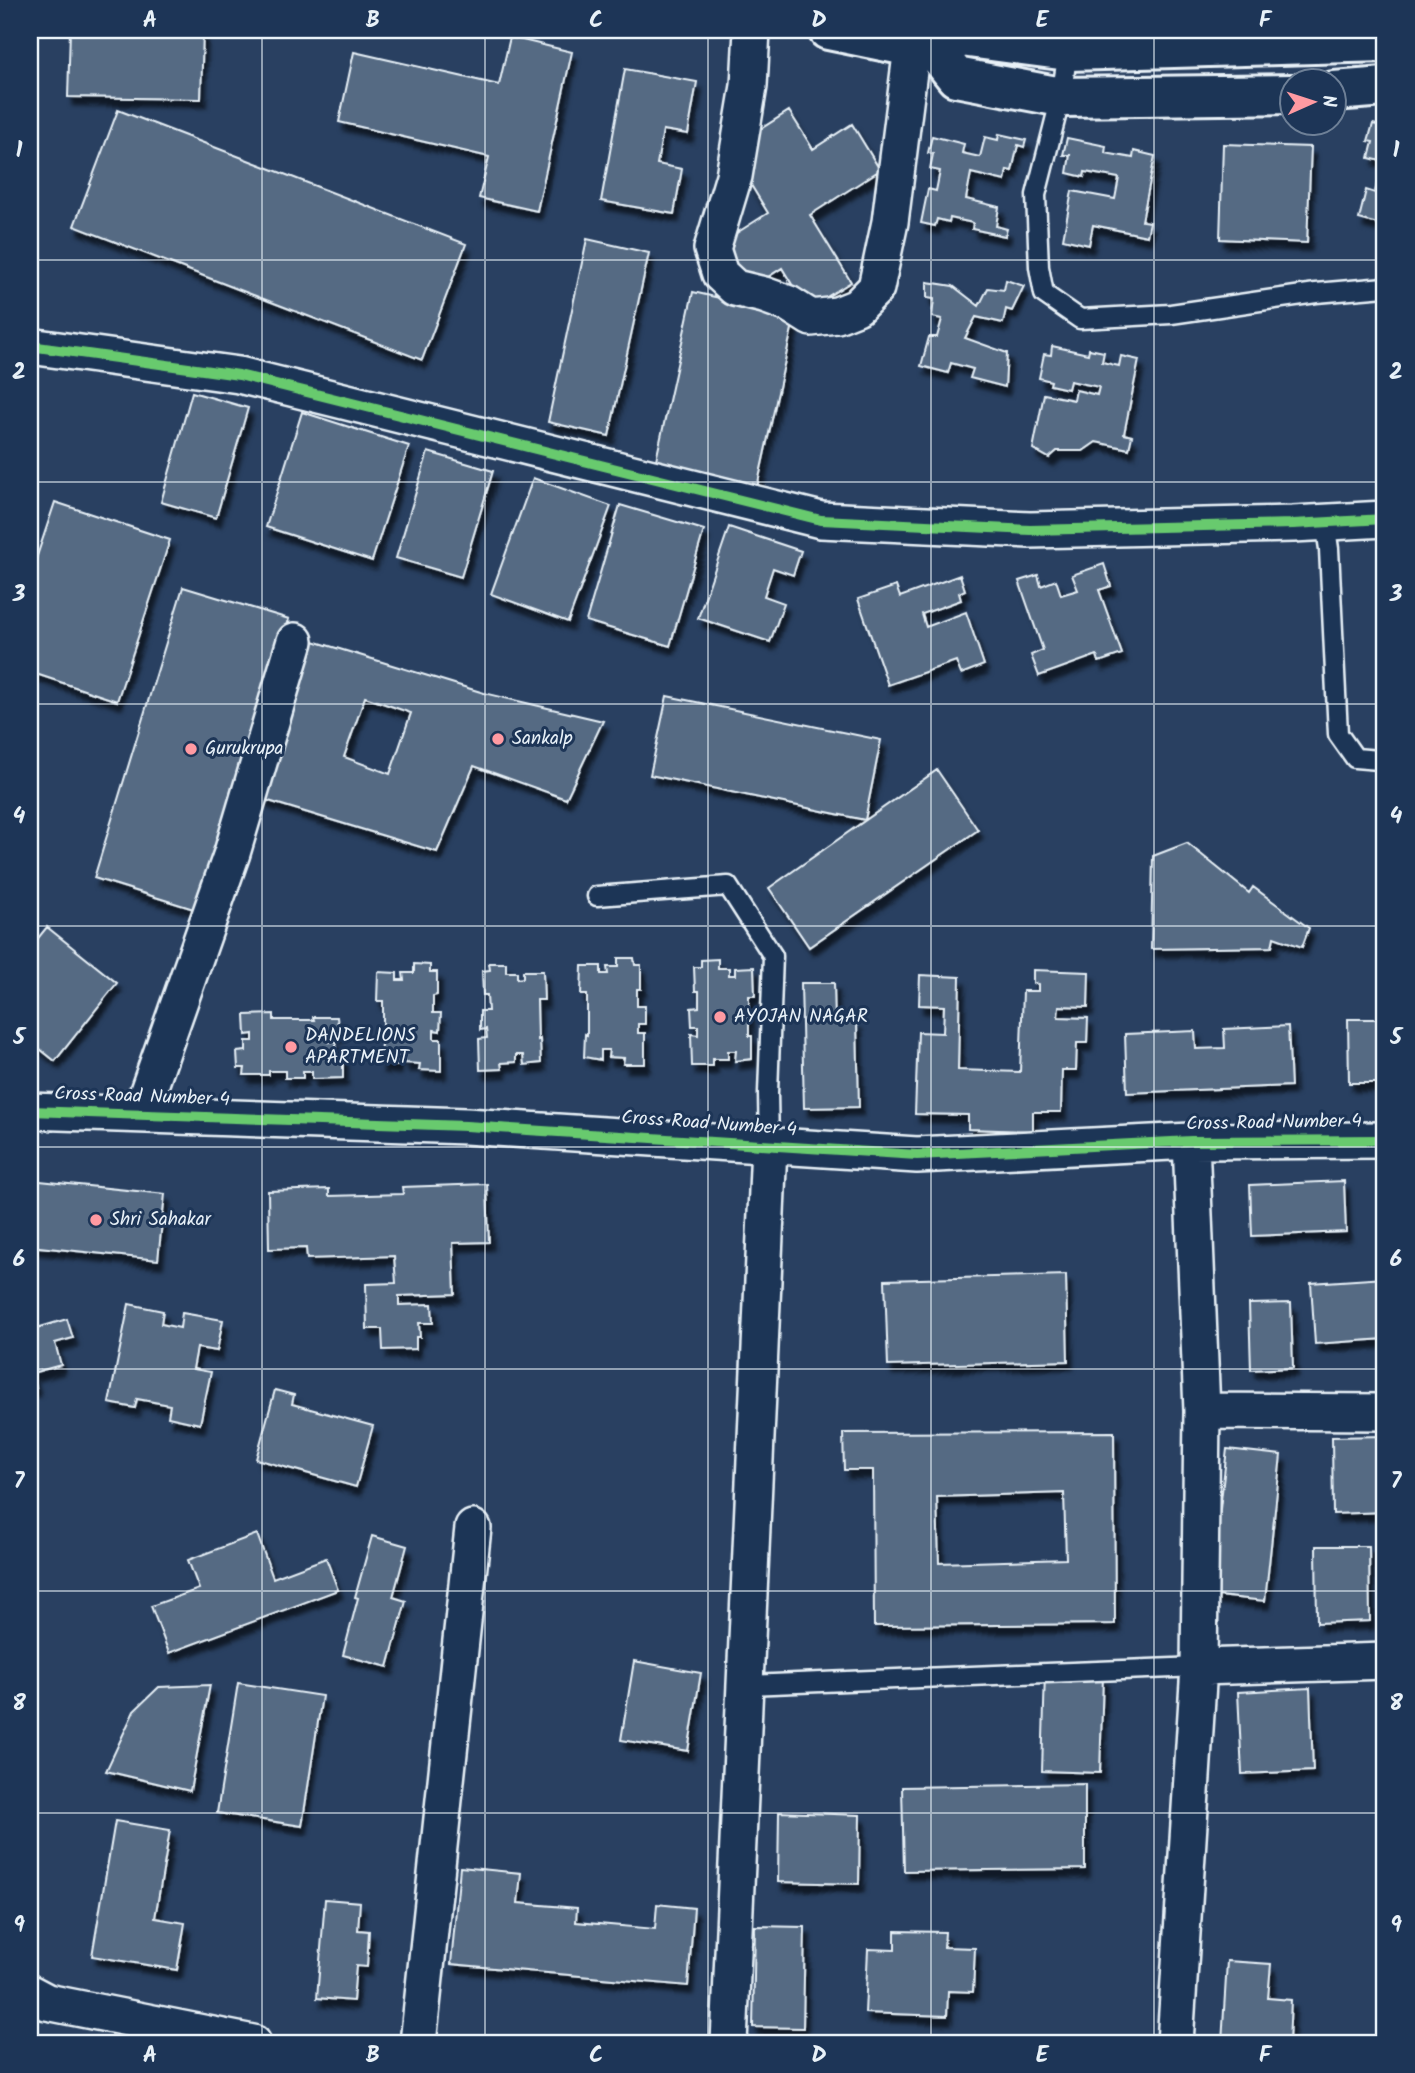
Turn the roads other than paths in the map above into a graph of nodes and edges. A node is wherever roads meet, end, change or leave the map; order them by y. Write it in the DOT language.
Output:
graph roads {
  1 [pos="752,30"];
  2 [pos="828,30"];
  3 [pos="1385,42"];
  4 [pos="924,50"];
  5 [pos="1068,51"];
  6 [pos="1385,87"];
  7 [pos="1348,90"];
  8 [pos="1278,94"];
  9 [pos="1061,97"];
  10 [pos="1385,288"];
  11 [pos="30,346"];
  12 [pos="1385,519"];
  13 [pos="1325,522"];
  14 [pos="295,641"];
  15 [pos="1385,758"];
  16 [pos="597,895"];
  17 [pos="30,1111"];
  18 [pos="140,1114"];
  19 [pos="1385,1140"];
  20 [pos="1191,1141"];
  21 [pos="769,1146"];
  22 [pos="1202,1410"];
  23 [pos="1385,1412"];
  24 [pos="472,1528"];
  25 [pos="1385,1661"];
  26 [pos="1199,1667"];
  27 [pos="745,1685"];
  28 [pos="30,1993"];
  29 [pos="253,2043"];
  30 [pos="418,2043"];
  31 [pos="729,2043"];
  32 [pos="1175,2043"];
  1 -- 4 [label="street"];
  2 -- 4 [label="street"];
  3 -- 5 [label="street"];
  4 -- 5 [label="street"];
  4 -- 9 [label="street"];
  5 -- 9 [label="lane"];
  6 -- 7 [label="street"];
  8 -- 9 [label="street"];
  9 -- 10 [label="lane"];
  11 -- 13 [label="street"];
  12 -- 13 [label="street"];
  13 -- 15 [label="lane"];
  14 -- 18 [label="street"];
  16 -- 21 [label="lane"];
  17 -- 18 [label="street, Cross Road Number 4"];
  18 -- 21 [label="street, Cross Road Number 4"];
  19 -- 20 [label="street, Cross Road Number 4"];
  20 -- 21 [label="street, Cross Road Number 4"];
  20 -- 22 [label="street"];
  21 -- 27 [label="street"];
  22 -- 23 [label="street"];
  22 -- 26 [label="street"];
  24 -- 30 [label="street"];
  25 -- 26 [label="street"];
  26 -- 27 [label="lane"];
  26 -- 32 [label="street"];
  27 -- 31 [label="street"];
  28 -- 29 [label="street"];
}
